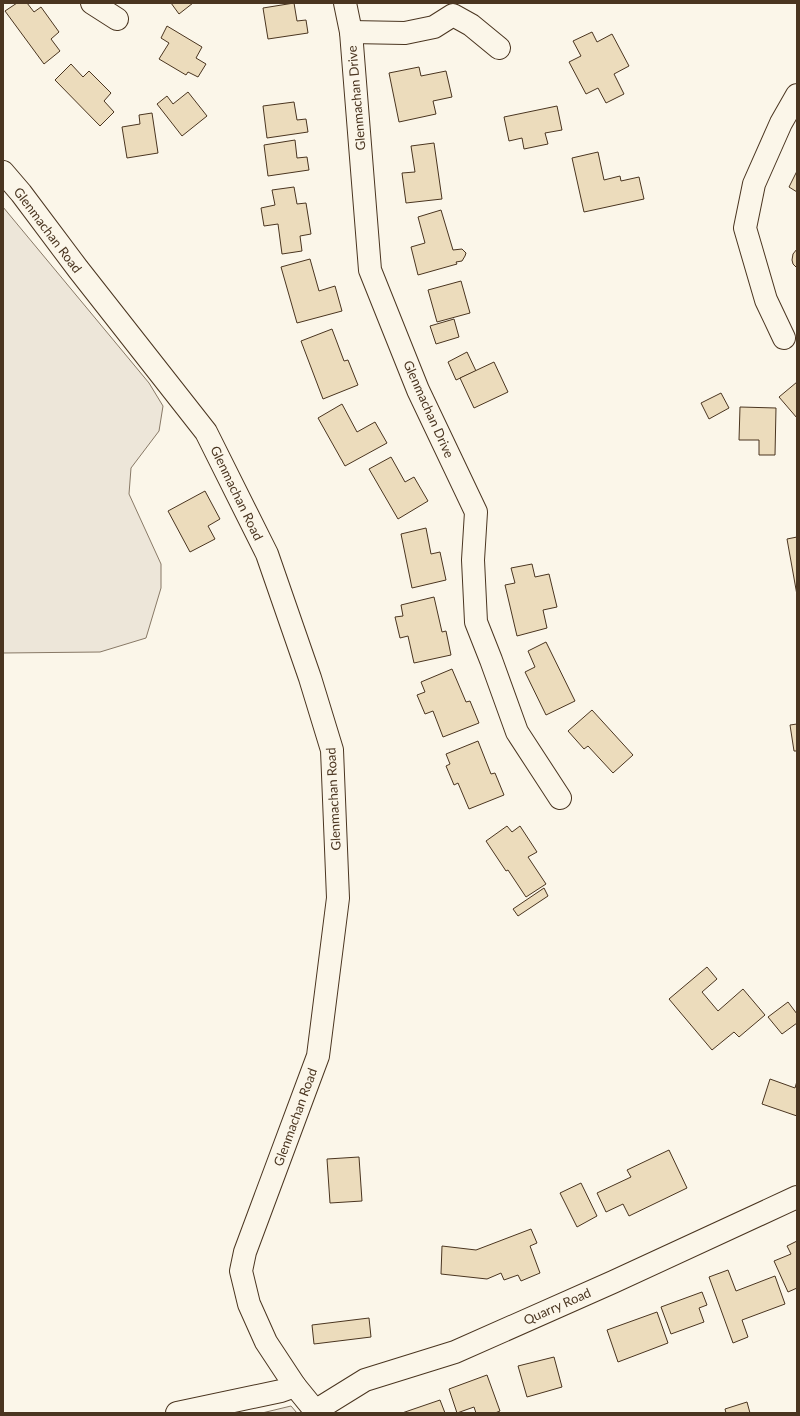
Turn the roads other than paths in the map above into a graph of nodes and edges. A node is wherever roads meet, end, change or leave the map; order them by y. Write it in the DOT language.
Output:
graph roads {
  1 [pos="92,3"];
  2 [pos="345,3"];
  3 [pos="117,19"];
  4 [pos="351,32"];
  5 [pos="499,48"];
  6 [pos="796,101"];
  7 [pos="3,172"];
  8 [pos="784,338"];
  9 [pos="560,798"];
  10 [pos="797,1197"];
  11 [pos="295,1386"];
  12 [pos="176,1413"];
  13 [pos="318,1413"];
  1 -- 3 [label="street"];
  2 -- 4 [label="street, Glenmachan Drive"];
  4 -- 5 [label="street"];
  4 -- 9 [label="street, Glenmachan Drive"];
  6 -- 8 [label="street"];
  7 -- 11 [label="street, Glenmachan Road"];
  10 -- 13 [label="street, Quarry Road"];
  11 -- 12 [label="street"];
  11 -- 13 [label="street, Glenmachan Road"];
}
